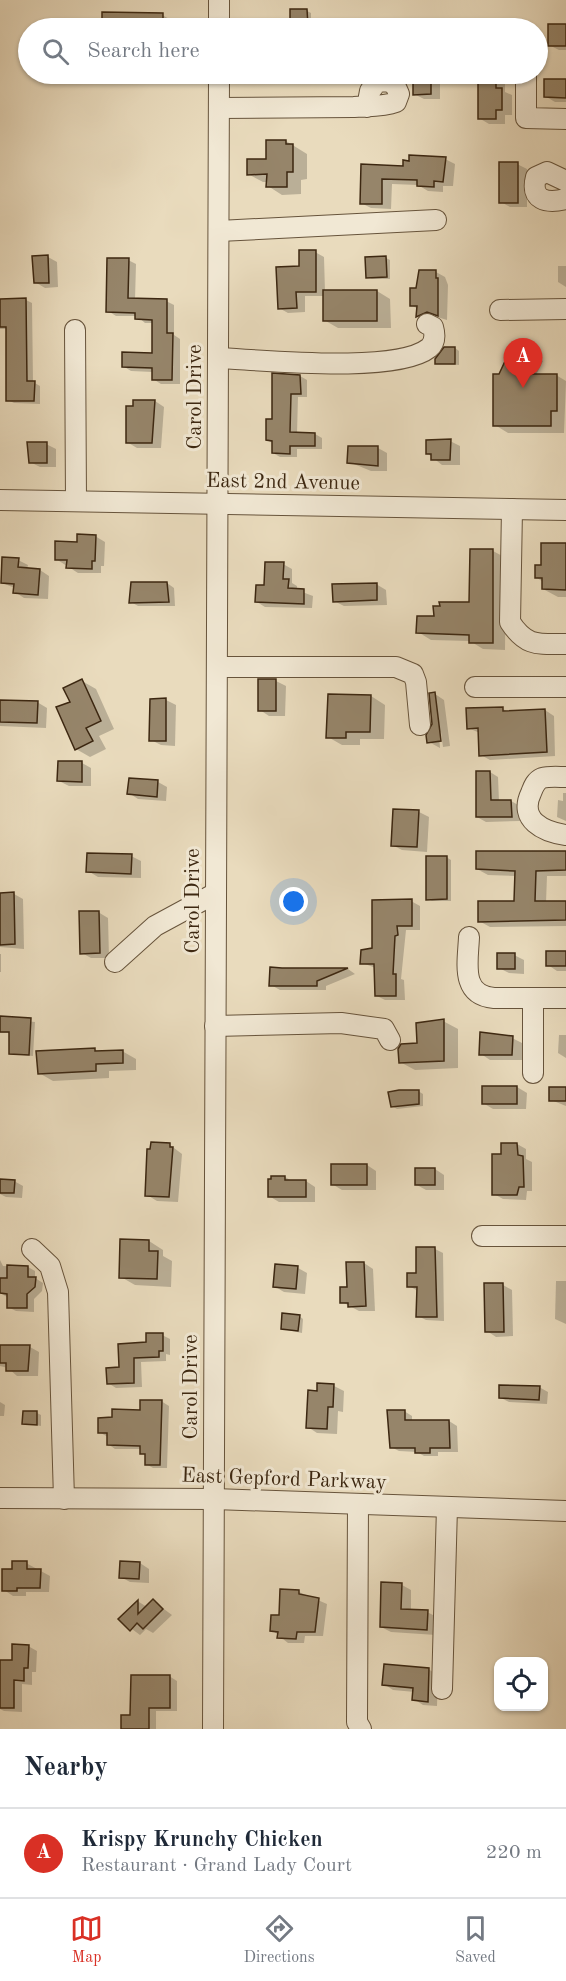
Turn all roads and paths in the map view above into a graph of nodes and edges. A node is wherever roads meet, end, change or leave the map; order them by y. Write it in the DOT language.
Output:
graph roads {
  1 [pos="219,0"];
  2 [pos="219,18"];
  3 [pos="219,84"];
  4 [pos="526,84"];
  5 [pos="367,106"];
  6 [pos="219,108"];
  7 [pos="566,119"];
  8 [pos="566,181"];
  9 [pos="566,199"];
  10 [pos="436,220"];
  11 [pos="219,231"];
  12 [pos="566,309"];
  13 [pos="500,310"];
  14 [pos="427,324"];
  15 [pos="75,330"];
  16 [pos="218,358"];
  17 [pos="0,500"];
  18 [pos="76,501"];
  19 [pos="217,504"];
  20 [pos="512,509"];
  21 [pos="566,510"];
  22 [pos="566,644"];
  23 [pos="217,667"];
  24 [pos="475,687"];
  25 [pos="566,687"];
  26 [pos="420,725"];
  27 [pos="566,777"];
  28 [pos="566,835"];
  29 [pos="216,893"];
  30 [pos="469,937"];
  31 [pos="115,962"];
  32 [pos="566,998"];
  33 [pos="533,999"];
  34 [pos="215,1026"];
  35 [pos="390,1040"];
  36 [pos="533,1073"];
  37 [pos="482,1236"];
  38 [pos="566,1236"];
  39 [pos="32,1249"];
  40 [pos="0,1498"];
  41 [pos="64,1499"];
  42 [pos="214,1499"];
  43 [pos="358,1504"];
  44 [pos="447,1507"];
  45 [pos="566,1511"];
  46 [pos="442,1689"];
  47 [pos="213,1729"];
  48 [pos="361,1729"];
  1 -- 2 [label="street"];
  3 -- 6 [label="street, Carol Drive"];
  4 -- 7 [label="street"];
  5 -- 6 [label="street"];
  6 -- 11 [label="street, Carol Drive"];
  8 -- 9 [label="street"];
  10 -- 11 [label="street"];
  11 -- 16 [label="street, Carol Drive"];
  12 -- 13 [label="street"];
  14 -- 16 [label="street"];
  15 -- 18 [label="street"];
  16 -- 19 [label="street, Carol Drive"];
  17 -- 18 [label="street, East 2nd Avenue"];
  18 -- 19 [label="street, East 2nd Avenue"];
  19 -- 20 [label="street, East 2nd Avenue"];
  19 -- 23 [label="street, Carol Drive"];
  20 -- 21 [label="street, East 2nd Avenue"];
  20 -- 22 [label="street"];
  23 -- 26 [label="street"];
  23 -- 29 [label="street, Carol Drive"];
  24 -- 25 [label="street"];
  27 -- 28 [label="street"];
  29 -- 31 [label="street"];
  29 -- 34 [label="street, Carol Drive"];
  30 -- 33 [label="street"];
  32 -- 33 [label="street"];
  33 -- 36 [label="street"];
  34 -- 35 [label="street"];
  34 -- 42 [label="street, Carol Drive"];
  37 -- 38 [label="street"];
  39 -- 41 [label="street"];
  40 -- 41 [label="street, East Gepford Parkway"];
  41 -- 42 [label="street, East Gepford Parkway"];
  42 -- 43 [label="street, East Gepford Parkway"];
  42 -- 47 [label="street, Carol Drive"];
  43 -- 44 [label="street, East Gepford Parkway"];
  43 -- 48 [label="street"];
  44 -- 45 [label="street, East Gepford Parkway"];
  44 -- 46 [label="street"];
}
